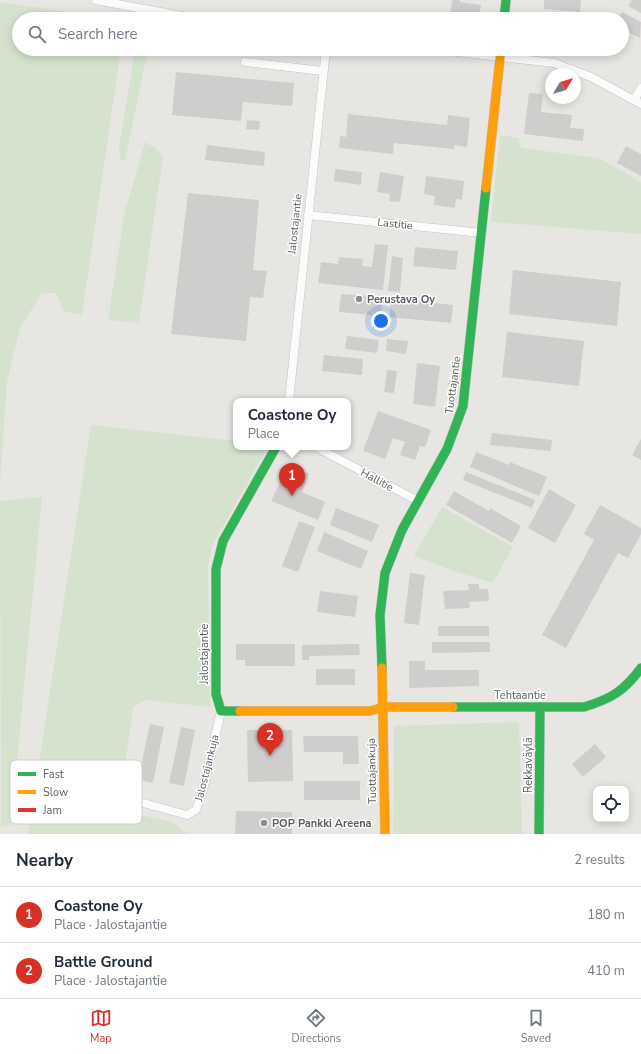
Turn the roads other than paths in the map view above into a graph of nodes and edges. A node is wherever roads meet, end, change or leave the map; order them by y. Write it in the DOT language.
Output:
graph roads {
  1 [pos="96,0"];
  2 [pos="506,0"];
  3 [pos="160,12"];
  4 [pos="505,12"];
  5 [pos="325,56"];
  6 [pos="501,56"];
  7 [pos="517,56"];
  8 [pos="245,62"];
  9 [pos="323,70"];
  10 [pos="641,88"];
  11 [pos="637,102"];
  12 [pos="308,215"];
  13 [pos="482,233"];
  14 [pos="289,398"];
  15 [pos="274,450"];
  16 [pos="322,450"];
  17 [pos="418,501"];
  18 [pos="641,668"];
  19 [pos="540,707"];
  20 [pos="384,708"];
  21 [pos="221,711"];
  22 [pos="142,803"];
  23 [pos="540,823"];
  24 [pos="385,834"];
  25 [pos="539,834"];
  26 [pos="543,834"];
  1 -- 3 [label="street"];
  2 -- 4 [label="street"];
  5 -- 9 [label="street, Jalostajantie"];
  6 -- 13 [label="street, Tuottajantie"];
  7 -- 11 [label="street"];
  8 -- 9 [label="street"];
  9 -- 12 [label="street, Jalostajantie"];
  10 -- 11 [label="street"];
  12 -- 13 [label="street, Lastitie"];
  12 -- 14 [label="street, Jalostajantie"];
  13 -- 17 [label="street, Tuottajantie"];
  15 -- 21 [label="street, Jalostajantie"];
  16 -- 17 [label="street, Hallitie"];
  17 -- 20 [label="street, Tuottajantie"];
  18 -- 19 [label="street, Tehtaantie"];
  19 -- 20 [label="street, Tehtaantie"];
  19 -- 23 [label="street, Rekkaväylä"];
  20 -- 21 [label="street"];
  20 -- 24 [label="street, Tuottajankuja"];
  21 -- 22 [label="street, Jalostajankuja"];
  23 -- 25 [label="street, Rekkaväylä"];
  23 -- 26 [label="street, Rekkaväylä"];
}
